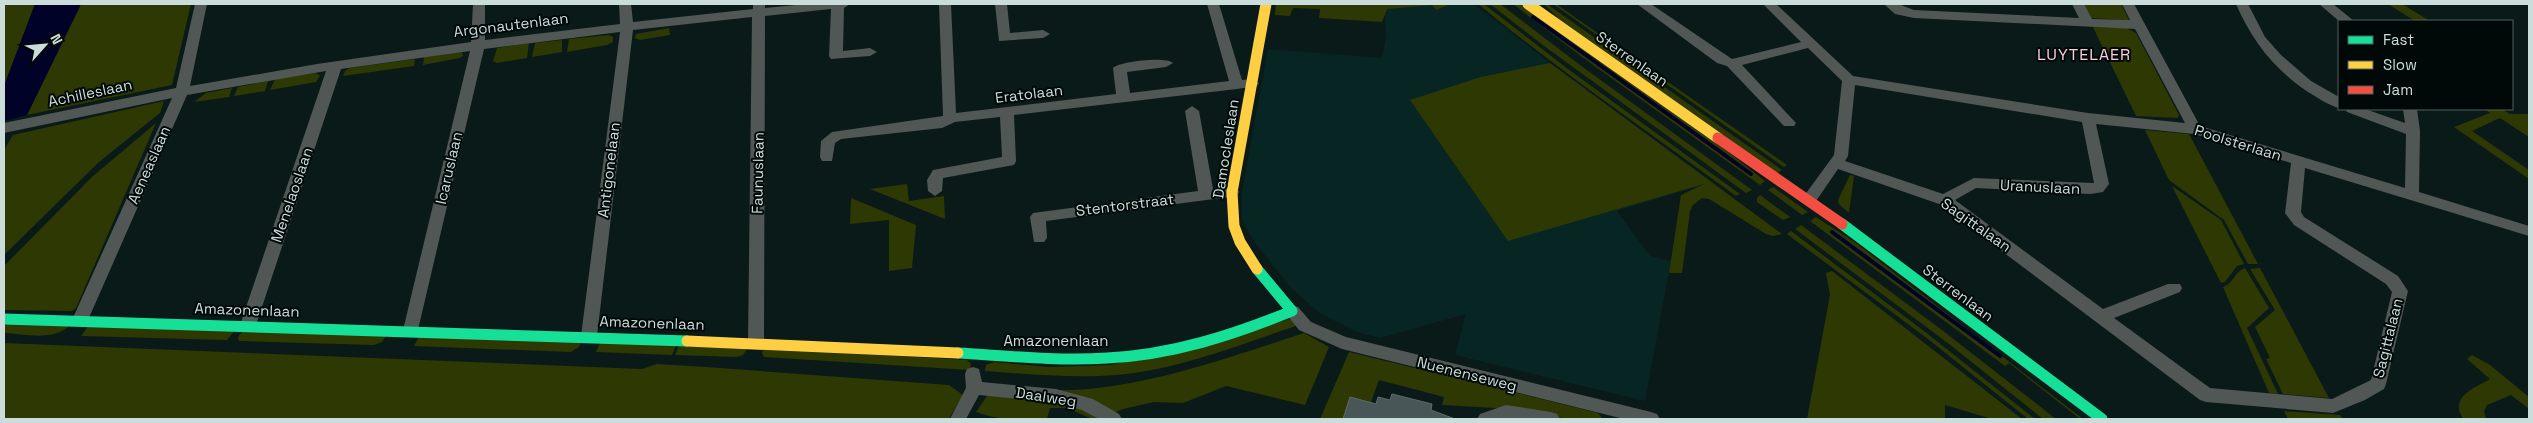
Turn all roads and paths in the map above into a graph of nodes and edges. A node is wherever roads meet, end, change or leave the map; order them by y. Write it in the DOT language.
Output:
graph roads {
  1 [pos="202,4"];
  2 [pos="479,4"];
  3 [pos="625,4"];
  4 [pos="838,4"];
  5 [pos="844,4"];
  6 [pos="945,4"];
  7 [pos="1002,4"];
  8 [pos="1213,4"];
  9 [pos="1266,4"];
  10 [pos="1528,4"];
  11 [pos="1540,4"];
  12 [pos="1643,4"];
  13 [pos="1769,4"];
  14 [pos="1890,4"];
  15 [pos="1986,4"];
  16 [pos="2078,4"];
  17 [pos="2128,4"];
  18 [pos="2242,4"];
  19 [pos="2330,4"];
  20 [pos="759,8"];
  21 [pos="1997,17"];
  22 [pos="2346,20"];
  23 [pos="2088,23"];
  24 [pos="2139,25"];
  25 [pos="627,27"];
  26 [pos="1565,29"];
  27 [pos="1043,34"];
  28 [pos="1812,43"];
  29 [pos="478,45"];
  30 [pos="870,52"];
  31 [pos="1166,63"];
  32 [pos="1732,63"];
  33 [pos="335,66"];
  34 [pos="1849,80"];
  35 [pos="1252,83"];
  36 [pos="1237,85"];
  37 [pos="182,91"];
  38 [pos="1124,99"];
  39 [pos="2338,102"];
  40 [pos="2355,110"];
  41 [pos="2410,110"];
  42 [pos="1192,111"];
  43 [pos="1007,113"];
  44 [pos="952,118"];
  45 [pos="2088,118"];
  46 [pos="1789,123"];
  47 [pos="4,128"];
  48 [pos="2195,129"];
  49 [pos="2413,132"];
  50 [pos="1732,148"];
  51 [pos="827,157"];
  52 [pos="2298,161"];
  53 [pos="1836,163"];
  54 [pos="1822,179"];
  55 [pos="1791,187"];
  56 [pos="935,191"];
  57 [pos="1232,192"];
  58 [pos="1205,194"];
  59 [pos="2412,196"];
  60 [pos="1809,200"];
  61 [pos="1944,200"];
  62 [pos="2529,231"];
  63 [pos="1039,238"];
  64 [pos="1862,241"];
  65 [pos="2174,288"];
  66 [pos="1292,311"];
  67 [pos="2100,317"];
  68 [pos="4,320"];
  69 [pos="80,320"];
  70 [pos="248,325"];
  71 [pos="411,330"];
  72 [pos="589,336"];
  73 [pos="756,342"];
  74 [pos="2035,370"];
  75 [pos="1618,415"];
  76 [pos="958,419"];
  77 [pos="1114,419"];
  78 [pos="1486,419"];
  79 [pos="1551,419"];
  80 [pos="1651,419"];
  81 [pos="2087,419"];
  82 [pos="2102,419"];
  1 -- 37 [label="street, Aeneaslaan"];
  2 -- 29 [label="street, Icaruslaan"];
  3 -- 25 [label="street, Antigonelaan"];
  4 -- 5 [label="street, Argonautenlaan"];
  4 -- 20 [label="street, Argonautenlaan"];
  4 -- 30 [label="street"];
  6 -- 44 [label="street"];
  7 -- 27 [label="street"];
  8 -- 36 [label="street"];
  9 -- 35 [label="street, Damocleslaan"];
  10 -- 26 [label="street, Sterrenlaan"];
  11 -- 26 [label="street, Sterrenlaan"];
  12 -- 32 [label="street"];
  13 -- 28 [label="street"];
  14 -- 21 [label="street"];
  15 -- 21 [label="street"];
  16 -- 23 [label="street"];
  17 -- 24 [label="street"];
  18 -- 39 [label="street"];
  19 -- 22 [label="street"];
  20 -- 25 [label="street, Argonautenlaan"];
  20 -- 73 [label="street, Faunuslaan"];
  21 -- 23 [label="street"];
  23 -- 24 [label="street"];
  24 -- 48 [label="street"];
  25 -- 29 [label="street, Argonautenlaan"];
  25 -- 72 [label="street, Antigonelaan"];
  26 -- 50 [label="street, Sterrenlaan"];
  28 -- 32 [label="street"];
  28 -- 34 [label="street"];
  29 -- 33 [label="street, Argonautenlaan"];
  29 -- 71 [label="street, Icaruslaan"];
  31 -- 38 [label="street"];
  32 -- 46 [label="street"];
  33 -- 37 [label="street, Argonautenlaan"];
  33 -- 70 [label="street, Menelaoslaan"];
  34 -- 45 [label="street, Poolsterlaan"];
  34 -- 53 [label="street"];
  35 -- 36 [label="street, Eratolaan"];
  35 -- 57 [label="street, Damocleslaan"];
  36 -- 38 [label="street, Eratolaan"];
  37 -- 47 [label="street, Achilleslaan"];
  37 -- 69 [label="street, Aeneaslaan"];
  38 -- 43 [label="street, Eratolaan"];
  40 -- 49 [label="street"];
  41 -- 49 [label="street"];
  42 -- 58 [label="street"];
  43 -- 44 [label="street, Eratolaan"];
  43 -- 56 [label="street"];
  44 -- 51 [label="street, Eratolaan"];
  45 -- 48 [label="street, Poolsterlaan"];
  45 -- 61 [label="street, Uranuslaan"];
  48 -- 52 [label="street, Poolsterlaan"];
  49 -- 59 [label="street"];
  50 -- 55 [label="street, Sterrenlaan"];
  50 -- 64 [label="street, Sterrenlaan"];
  52 -- 59 [label="street, Poolsterlaan"];
  52 -- 67 [label="street, Sagittalaan"];
  53 -- 54 [label="street"];
  53 -- 61 [label="street, Sagittalaan"];
  54 -- 55 [label="street"];
  54 -- 60 [label="street"];
  55 -- 60 [label="street, Sterrenlaan"];
  57 -- 58 [label="street, Stentorstraat"];
  57 -- 66 [label="street, Damocleslaan"];
  58 -- 63 [label="street, Stentorstraat"];
  59 -- 62 [label="street, Poolsterlaan"];
  60 -- 64 [label="street, Sterrenlaan"];
  61 -- 67 [label="street, Sagittalaan"];
  64 -- 74 [label="street, Sterrenlaan"];
  65 -- 67 [label="street"];
  66 -- 73 [label="street, Amazonenlaan"];
  66 -- 75 [label="street, Nuenenseweg"];
  68 -- 69 [label="street, Amazonenlaan"];
  69 -- 70 [label="street, Amazonenlaan"];
  70 -- 71 [label="street, Amazonenlaan"];
  71 -- 72 [label="street, Amazonenlaan"];
  72 -- 73 [label="street, Amazonenlaan"];
  74 -- 81 [label="street, Sterrenlaan"];
  74 -- 82 [label="street, Sterrenlaan"];
  75 -- 80 [label="street, Nuenenseweg"];
  76 -- 77 [label="street, Daalweg"];
  78 -- 79 [label="street"];
}
